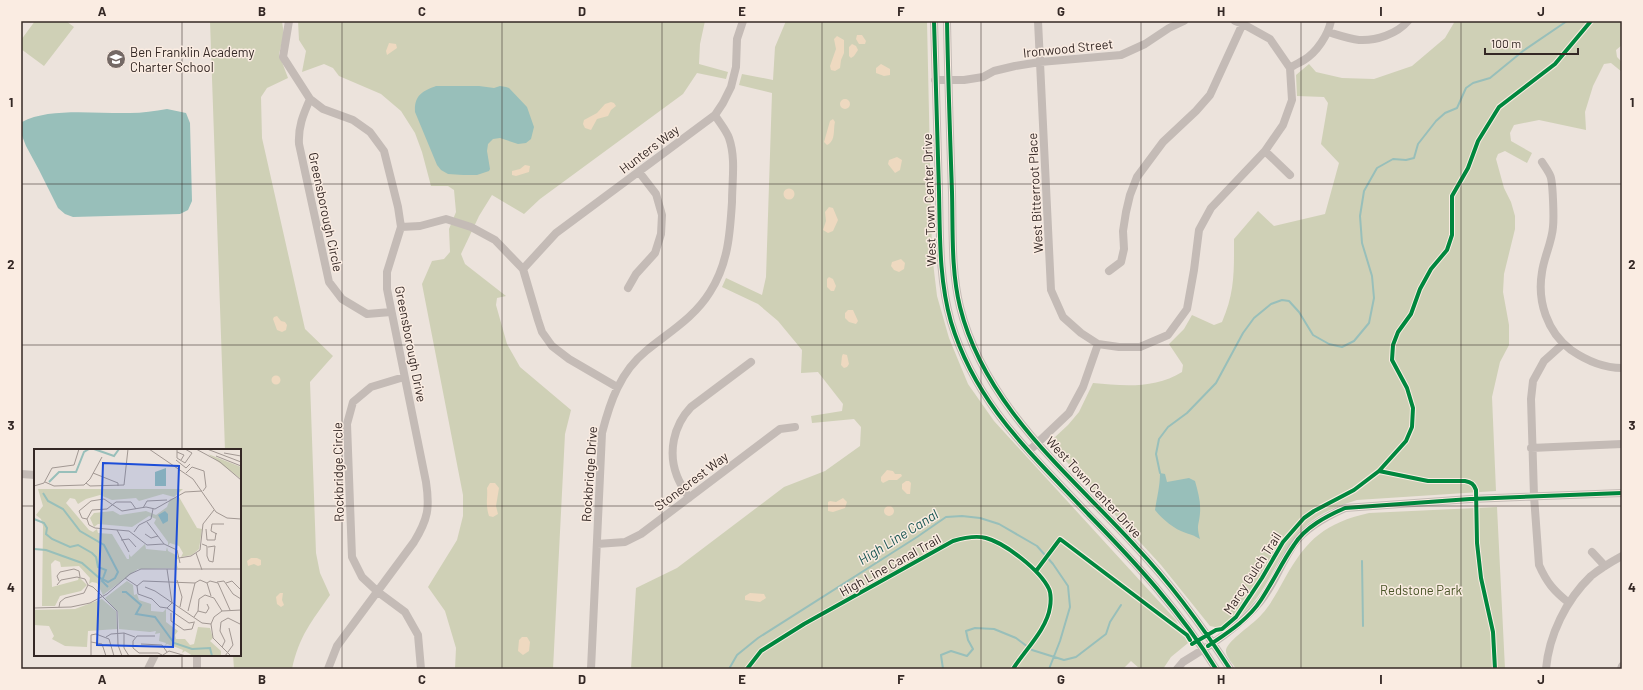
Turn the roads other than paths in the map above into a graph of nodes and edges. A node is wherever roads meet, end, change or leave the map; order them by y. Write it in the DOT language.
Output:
graph roads {
  1 [pos="289,21"];
  2 [pos="743,21"];
  3 [pos="934,21"];
  4 [pos="947,21"];
  5 [pos="1038,21"];
  6 [pos="1184,21"];
  7 [pos="1332,21"];
  8 [pos="1408,21"];
  9 [pos="1241,22"];
  10 [pos="1328,32"];
  11 [pos="1040,62"];
  12 [pos="1290,68"];
  13 [pos="936,80"];
  14 [pos="948,80"];
  15 [pos="310,99"];
  16 [pos="715,114"];
  17 [pos="1265,151"];
  18 [pos="1542,162"];
  19 [pos="639,172"];
  20 [pos="1290,175"];
  21 [pos="401,227"];
  22 [pos="523,269"];
  23 [pos="1109,271"];
  24 [pos="628,288"];
  25 [pos="391,312"];
  26 [pos="1098,344"];
  27 [pos="1563,344"];
  28 [pos="750,362"];
  29 [pos="1622,368"];
  30 [pos="404,377"];
  31 [pos="618,387"];
  32 [pos="795,427"];
  33 [pos="1038,443"];
  34 [pos="1622,444"];
  35 [pos="1532,448"];
  36 [pos="1028,452"];
  37 [pos="21,474"];
  38 [pos="34,475"];
  39 [pos="1622,493"];
  40 [pos="1534,496"];
  41 [pos="689,498"];
  42 [pos="597,544"];
  43 [pos="1592,552"];
  44 [pos="1622,556"];
  45 [pos="1605,566"];
  46 [pos="378,592"];
  47 [pos="1569,603"];
  48 [pos="1213,642"];
  49 [pos="1203,649"];
  50 [pos="154,656"];
  51 [pos="197,656"];
  52 [pos="1622,666"];
  53 [pos="148,669"];
  54 [pos="197,669"];
  55 [pos="328,669"];
  56 [pos="421,669"];
  57 [pos="591,669"];
  58 [pos="1177,669"];
  59 [pos="1216,669"];
  60 [pos="1230,669"];
  61 [pos="1546,669"];
  62 [pos="1621,669"];
  1 -- 15 [label="street, Greensborough Drive"];
  2 -- 16 [label="street, Hunters Way"];
  3 -- 13 [label="street, West Town Center Drive"];
  4 -- 14 [label="street, West Town Center Drive"];
  5 -- 11 [label="street, West Bitterroot Place"];
  6 -- 11 [label="street, Ironwood Street"];
  7 -- 10 [label="street"];
  8 -- 10 [label="street"];
  9 -- 12 [label="street"];
  9 -- 23 [label="street"];
  10 -- 12 [label="street"];
  11 -- 14 [label="street, Ironwood Street"];
  11 -- 26 [label="street, West Bitterroot Place"];
  12 -- 17 [label="street"];
  13 -- 14 [label="street, Ironwood Street"];
  13 -- 36 [label="street, West Town Center Drive"];
  14 -- 33 [label="street, West Town Center Drive"];
  15 -- 21 [label="street, Greensborough Drive"];
  15 -- 25 [label="street, Greensborough Circle"];
  16 -- 19 [label="street, Hunters Way"];
  16 -- 31 [label="street, Rockbridge Drive"];
  17 -- 20 [label="street"];
  17 -- 26 [label="street"];
  18 -- 27 [label="street"];
  19 -- 22 [label="street, Hunters Way"];
  19 -- 24 [label="street"];
  21 -- 22 [label="street"];
  21 -- 25 [label="street, Greensborough Drive"];
  22 -- 31 [label="street"];
  25 -- 30 [label="street, Greensborough Drive"];
  26 -- 33 [label="street"];
  27 -- 29 [label="street"];
  27 -- 35 [label="street"];
  28 -- 41 [label="street"];
  30 -- 46 [label="street, Greensborough Drive"];
  30 -- 46 [label="street, Rockbridge Circle"];
  31 -- 42 [label="street, Rockbridge Drive"];
  32 -- 41 [label="street, Stonecrest Way"];
  33 -- 36 [label="street"];
  33 -- 48 [label="street, West Town Center Drive"];
  34 -- 35 [label="street"];
  35 -- 40 [label="street"];
  36 -- 49 [label="street, West Town Center Drive"];
  37 -- 38 [label="street"];
  39 -- 40 [label="street"];
  40 -- 47 [label="street"];
  40 -- 48 [label="street"];
  41 -- 42 [label="street, Stonecrest Way"];
  42 -- 57 [label="street, Rockbridge Drive"];
  43 -- 45 [label="street"];
  44 -- 45 [label="street"];
  45 -- 47 [label="street"];
  46 -- 55 [label="street, Greensborough Drive"];
  46 -- 56 [label="street"];
  47 -- 61 [label="street"];
  48 -- 49 [label="street"];
  48 -- 60 [label="street, West Town Center Drive"];
  49 -- 58 [label="street"];
  49 -- 59 [label="street, West Town Center Drive"];
  50 -- 53 [label="street"];
  51 -- 54 [label="street"];
  52 -- 62 [label="street"];
}
